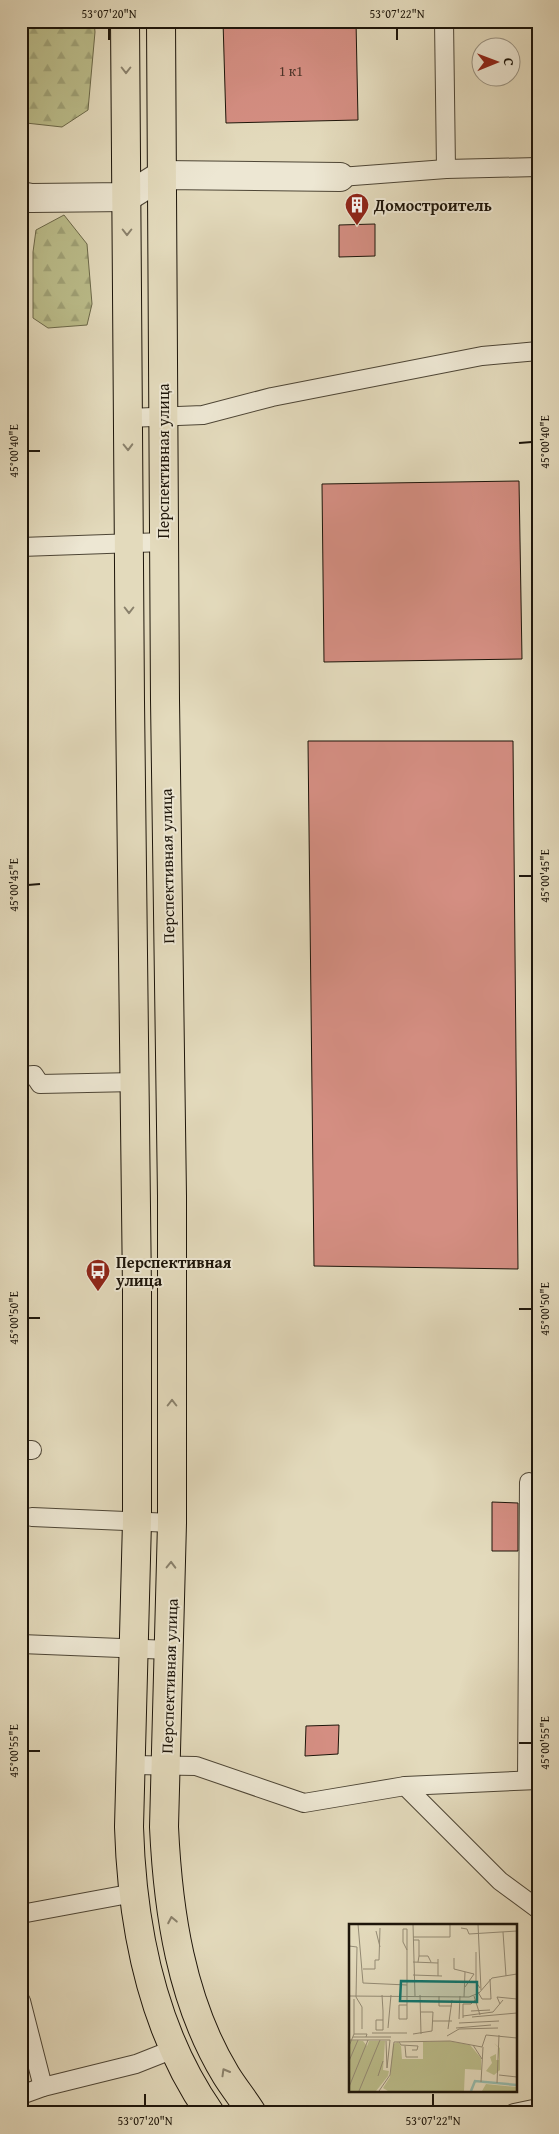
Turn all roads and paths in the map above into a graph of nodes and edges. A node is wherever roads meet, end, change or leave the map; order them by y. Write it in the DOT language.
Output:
graph roads {
  1 [pos="126,21"];
  2 [pos="161,21"];
  3 [pos="444,21"];
  4 [pos="538,167"];
  5 [pos="446,169"];
  6 [pos="162,175"];
  7 [pos="340,177"];
  8 [pos="21,196"];
  9 [pos="127,197"];
  10 [pos="538,351"];
  11 [pos="163,417"];
  12 [pos="128,418"];
  13 [pos="164,542"];
  14 [pos="129,544"];
  15 [pos="21,547"];
  16 [pos="21,1076"];
  17 [pos="136,1082"];
  18 [pos="529,1482"];
  19 [pos="32,1517"];
  20 [pos="137,1521"];
  21 [pos="172,1523"];
  22 [pos="21,1644"];
  23 [pos="135,1648"];
  24 [pos="170,1650"];
  25 [pos="131,1765"];
  26 [pos="166,1766"];
  27 [pos="533,1780"];
  28 [pos="404,1786"];
  29 [pos="134,1893"];
  30 [pos="538,1910"];
  31 [pos="21,1914"];
  32 [pos="21,2002"];
  33 [pos="174,2049"];
  34 [pos="43,2087"];
  35 [pos="21,2095"];
  36 [pos="538,2108"];
  37 [pos="210,2113"];
  38 [pos="252,2113"];
  39 [pos="514,2113"];
  1 -- 9 [label="main road, Перспективная улица, one-way"];
  2 -- 6 [label="main road, Перспективная улица"];
  3 -- 5 [label="lane"];
  4 -- 5 [label="lane"];
  5 -- 7 [label="lane"];
  6 -- 7 [label="street"];
  6 -- 9 [label="street"];
  6 -- 11 [label="main road, Перспективная улица"];
  8 -- 9 [label="street"];
  9 -- 12 [label="main road, Перспективная улица, one-way"];
  10 -- 11 [label="lane"];
  11 -- 12 [label="lane"];
  11 -- 13 [label="main road, Перспективная улица"];
  12 -- 14 [label="main road, Перспективная улица, one-way"];
  13 -- 14 [label="lane"];
  21 -- 13 [label="main road, Перспективная улица, one-way"];
  14 -- 15 [label="lane"];
  14 -- 17 [label="main road, Перспективная улица, one-way"];
  16 -- 17 [label="lane"];
  17 -- 20 [label="main road, Перспективная улица"];
  18 -- 27 [label="lane"];
  19 -- 20 [label="lane"];
  20 -- 21 [label="lane"];
  20 -- 23 [label="main road, Перспективная улица"];
  24 -- 21 [label="main road, Перспективная улица, one-way"];
  22 -- 23 [label="lane"];
  23 -- 24 [label="lane"];
  23 -- 25 [label="main road, Перспективная улица"];
  24 -- 26 [label="main road, Перспективная улица"];
  25 -- 26 [label="lane"];
  25 -- 29 [label="main road, Перспективная улица"];
  26 -- 28 [label="lane"];
  38 -- 26 [label="main road, Перспективная улица, one-way"];
  27 -- 28 [label="lane"];
  28 -- 30 [label="lane"];
  29 -- 31 [label="lane"];
  29 -- 33 [label="main road, Перспективная улица"];
  32 -- 34 [label="lane"];
  33 -- 34 [label="lane"];
  33 -- 37 [label="main road, Перспективная улица"];
  34 -- 35 [label="lane"];
  36 -- 39 [label="lane"];
}
